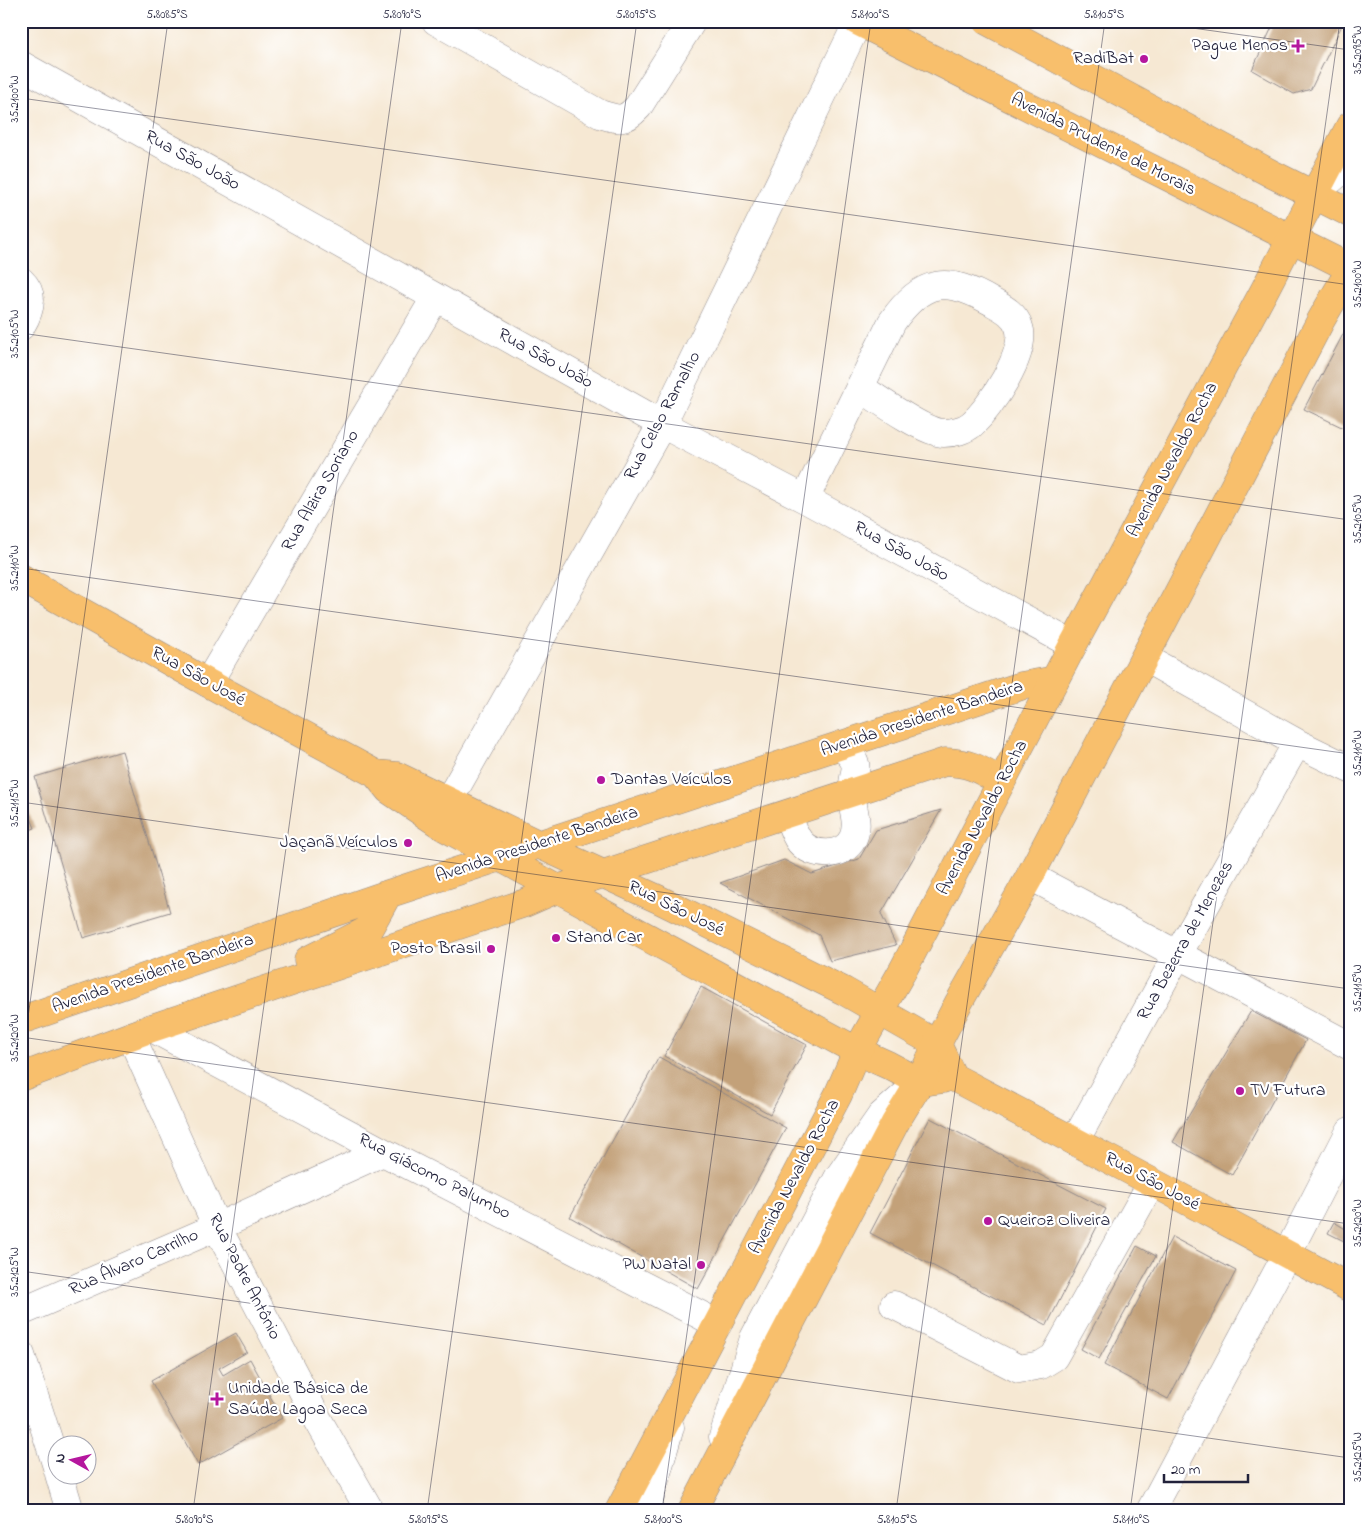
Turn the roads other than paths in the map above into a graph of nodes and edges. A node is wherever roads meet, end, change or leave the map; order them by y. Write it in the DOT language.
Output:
graph roads {
  1 [pos="436,21"];
  2 [pos="692,21"];
  3 [pos="857,21"];
  4 [pos="987,21"];
  5 [pos="21,65"];
  6 [pos="1350,126"];
  7 [pos="1350,163"];
  8 [pos="1313,196"];
  9 [pos="1350,213"];
  10 [pos="1291,239"];
  11 [pos="1350,269"];
  12 [pos="21,281"];
  13 [pos="435,298"];
  14 [pos="21,326"];
  15 [pos="861,388"];
  16 [pos="662,424"];
  17 [pos="805,500"];
  18 [pos="24,582"];
  19 [pos="1073,646"];
  20 [pos="1145,658"];
  21 [pos="1055,680"];
  22 [pos="208,683"];
  23 [pos="1297,743"];
  24 [pos="840,745"];
  25 [pos="1350,769"];
  26 [pos="376,774"];
  27 [pos="1001,782"];
  28 [pos="852,794"];
  29 [pos="448,800"];
  30 [pos="788,814"];
  31 [pos="540,845"];
  32 [pos="500,857"];
  33 [pos="604,874"];
  34 [pos="1030,876"];
  35 [pos="557,889"];
  36 [pos="388,894"];
  37 [pos="1178,954"];
  38 [pos="213,1007"];
  39 [pos="880,1012"];
  40 [pos="21,1020"];
  41 [pos="141,1032"];
  42 [pos="937,1044"];
  43 [pos="1350,1046"];
  44 [pos="857,1051"];
  45 [pos="21,1077"];
  46 [pos="953,1077"];
  47 [pos="920,1082"];
  48 [pos="1350,1131"];
  49 [pos="1075,1141"];
  50 [pos="383,1152"];
  51 [pos="1152,1182"];
  52 [pos="217,1227"];
  53 [pos="1287,1254"];
  54 [pos="1350,1288"];
  55 [pos="894,1305"];
  56 [pos="21,1312"];
  57 [pos="718,1324"];
  58 [pos="21,1355"];
  59 [pos="681,1392"];
  60 [pos="48,1439"];
  61 [pos="62,1484"];
  62 [pos="70,1511"];
  63 [pos="370,1511"];
  64 [pos="619,1511"];
  65 [pos="646,1511"];
  66 [pos="692,1511"];
  67 [pos="1150,1511"];
  1 -- 2 [label="street"];
  3 -- 10 [label="main road, Avenida Prudente de Morais"];
  3 -- 16 [label="street, Rua Celso Ramalho"];
  4 -- 8 [label="main road"];
  5 -- 13 [label="street, Rua São João"];
  6 -- 8 [label="main road, Avenida Nevaldo Rocha"];
  7 -- 8 [label="street"];
  8 -- 9 [label="main road"];
  8 -- 10 [label="main road, Avenida Nevaldo Rocha"];
  10 -- 11 [label="main road, Avenida Prudente de Morais"];
  10 -- 19 [label="main road, Avenida Nevaldo Rocha"];
  11 -- 20 [label="main road"];
  12 -- 14 [label="street"];
  13 -- 16 [label="street, Rua São João"];
  13 -- 22 [label="street, Rua Alzira Soriano"];
  15 -- 15 [label="street"];
  15 -- 17 [label="street"];
  16 -- 17 [label="street, Rua São João"];
  16 -- 29 [label="street, Rua Celso Ramalho"];
  17 -- 19 [label="street, Rua São João"];
  18 -- 22 [label="main road, Rua São José"];
  19 -- 21 [label="main road, Avenida Nevaldo Rocha"];
  20 -- 23 [label="street"];
  20 -- 34 [label="main road"];
  21 -- 24 [label="main road, Avenida Presidente Bandeira"];
  21 -- 27 [label="main road, Avenida Nevaldo Rocha"];
  22 -- 26 [label="main road, Rua São José"];
  23 -- 25 [label="street"];
  23 -- 37 [label="street, Rua Bezerra de Menezes"];
  24 -- 28 [label="street"];
  24 -- 31 [label="main road, Avenida Presidente Bandeira"];
  26 -- 29 [label="main road, Rua São José"];
  26 -- 32 [label="main road, Rua São José"];
  27 -- 28 [label="main road"];
  27 -- 39 [label="main road, Avenida Nevaldo Rocha"];
  28 -- 30 [label="main road"];
  28 -- 30 [label="street"];
  29 -- 31 [label="main road, Rua São José"];
  30 -- 33 [label="main road"];
  31 -- 32 [label="main road, Avenida Presidente Bandeira"];
  31 -- 33 [label="main road, Rua São José"];
  32 -- 35 [label="main road, Rua São José"];
  32 -- 36 [label="main road, Avenida Presidente Bandeira"];
  33 -- 35 [label="main road"];
  33 -- 39 [label="main road, Rua São José"];
  34 -- 37 [label="street"];
  34 -- 42 [label="main road"];
  35 -- 38 [label="main road"];
  35 -- 44 [label="main road, Rua São José"];
  36 -- 38 [label="main road"];
  36 -- 40 [label="main road, Avenida Presidente Bandeira"];
  37 -- 43 [label="street"];
  37 -- 49 [label="street, Rua Bezerra de Menezes"];
  38 -- 41 [label="main road"];
  39 -- 42 [label="main road, Rua São José"];
  39 -- 44 [label="main road, Avenida Nevaldo Rocha"];
  41 -- 45 [label="main road"];
  41 -- 50 [label="street, Rua Giácomo Palumbo"];
  41 -- 52 [label="street, Rua Padre Antônio"];
  42 -- 46 [label="main road"];
  42 -- 47 [label="main road"];
  44 -- 47 [label="main road, Rua São José"];
  44 -- 57 [label="main road, Avenida Nevaldo Rocha"];
  46 -- 47 [label="main road"];
  46 -- 49 [label="main road, Rua São José"];
  47 -- 66 [label="main road"];
  48 -- 53 [label="street"];
  49 -- 51 [label="main road, Rua São José"];
  50 -- 52 [label="street, Rua Álvaro Carrilho"];
  50 -- 57 [label="street, Rua Giácomo Palumbo"];
  51 -- 53 [label="main road, Rua São José"];
  51 -- 55 [label="street"];
  52 -- 56 [label="street, Rua Álvaro Carrilho"];
  52 -- 63 [label="street, Rua Padre Antônio"];
  53 -- 54 [label="main road, Rua São José"];
  53 -- 67 [label="street"];
  57 -- 59 [label="main road, Avenida Nevaldo Rocha"];
  58 -- 60 [label="street"];
  59 -- 64 [label="main road, Avenida Nevaldo Rocha"];
  59 -- 65 [label="street"];
  61 -- 62 [label="street"];
}
